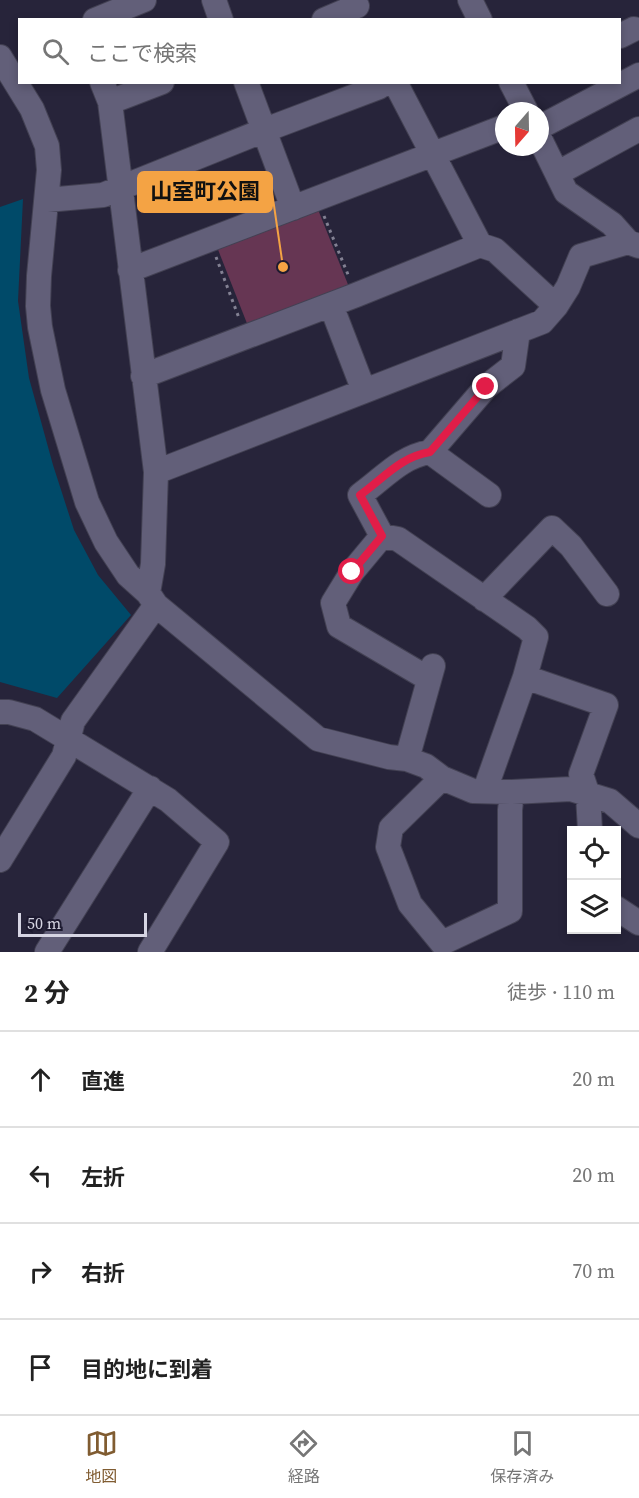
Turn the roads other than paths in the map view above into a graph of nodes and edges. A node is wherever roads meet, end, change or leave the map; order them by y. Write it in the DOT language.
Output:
graph roads {
  1 [pos="144,0"];
  2 [pos="214,0"];
  3 [pos="470,0"];
  4 [pos="358,9"];
  5 [pos="100,18"];
  6 [pos="221,18"];
  7 [pos="330,18"];
  8 [pos="479,18"];
  9 [pos="18,51"];
  10 [pos="0,57"];
  11 [pos="639,75"];
  12 [pos="151,84"];
  13 [pos="247,84"];
  14 [pos="383,84"];
  15 [pos="396,84"];
  16 [pos="517,84"];
  17 [pos="106,92"];
  18 [pos="523,102"];
  19 [pos="549,122"];
  20 [pos="265,129"];
  21 [pos="639,129"];
  22 [pos="495,130"];
  23 [pos="434,154"];
  24 [pos="549,156"];
  25 [pos="558,173"];
  26 [pos="120,187"];
  27 [pos="47,200"];
  28 [pos="293,208"];
  29 [pos="633,244"];
  30 [pos="480,245"];
  31 [pos="130,270"];
  32 [pos="331,305"];
  33 [pos="556,306"];
  34 [pos="518,331"];
  35 [pos="143,376"];
  36 [pos="364,391"];
  37 [pos="430,452"];
  38 [pos="156,472"];
  39 [pos="489,495"];
  40 [pos="382,536"];
  41 [pos="607,594"];
  42 [pos="152,599"];
  43 [pos="484,599"];
  44 [pos="525,677"];
  45 [pos="0,712"];
  46 [pos="68,739"];
  47 [pos="407,759"];
  48 [pos="442,778"];
  49 [pos="150,788"];
  50 [pos="485,790"];
  51 [pos="512,792"];
  52 [pos="588,795"];
  53 [pos="590,826"];
  54 [pos="639,826"];
  55 [pos="0,860"];
  56 [pos="621,911"];
  57 [pos="639,923"];
  58 [pos="47,952"];
  59 [pos="150,952"];
  1 -- 5 [label="street"];
  2 -- 6 [label="street"];
  3 -- 8 [label="street"];
  4 -- 7 [label="street"];
  9 -- 10 [label="street"];
  10 -- 27 [label="street"];
  11 -- 19 [label="street"];
  12 -- 17 [label="street"];
  13 -- 20 [label="street"];
  14 -- 20 [label="street"];
  15 -- 23 [label="street"];
  16 -- 18 [label="street"];
  17 -- 26 [label="street"];
  20 -- 26 [label="street"];
  20 -- 28 [label="street"];
  21 -- 25 [label="street"];
  22 -- 23 [label="street"];
  23 -- 28 [label="street"];
  23 -- 30 [label="street"];
  24 -- 25 [label="street"];
  25 -- 29 [label="street"];
  26 -- 27 [label="street"];
  26 -- 31 [label="street"];
  27 -- 42 [label="street"];
  28 -- 31 [label="street"];
  29 -- 33 [label="street"];
  30 -- 32 [label="street"];
  30 -- 33 [label="street"];
  31 -- 35 [label="street"];
  32 -- 35 [label="street"];
  32 -- 36 [label="street"];
  33 -- 34 [label="street"];
  34 -- 36 [label="street"];
  34 -- 37 [label="street"];
  35 -- 38 [label="street"];
  36 -- 38 [label="street"];
  37 -- 39 [label="street"];
  37 -- 40 [label="street"];
  38 -- 42 [label="street"];
  40 -- 43 [label="street"];
  40 -- 47 [label="street"];
  41 -- 43 [label="street"];
  42 -- 46 [label="street"];
  42 -- 47 [label="street"];
  43 -- 44 [label="street"];
  44 -- 50 [label="street"];
  44 -- 52 [label="street"];
  45 -- 46 [label="street"];
  46 -- 49 [label="street"];
  46 -- 55 [label="street"];
  47 -- 48 [label="street"];
  48 -- 50 [label="street"];
  48 -- 51 [label="street"];
  49 -- 58 [label="street"];
  49 -- 59 [label="street"];
  50 -- 51 [label="street"];
  51 -- 52 [label="street"];
  52 -- 53 [label="street"];
  52 -- 54 [label="street"];
  56 -- 57 [label="street"];
}
